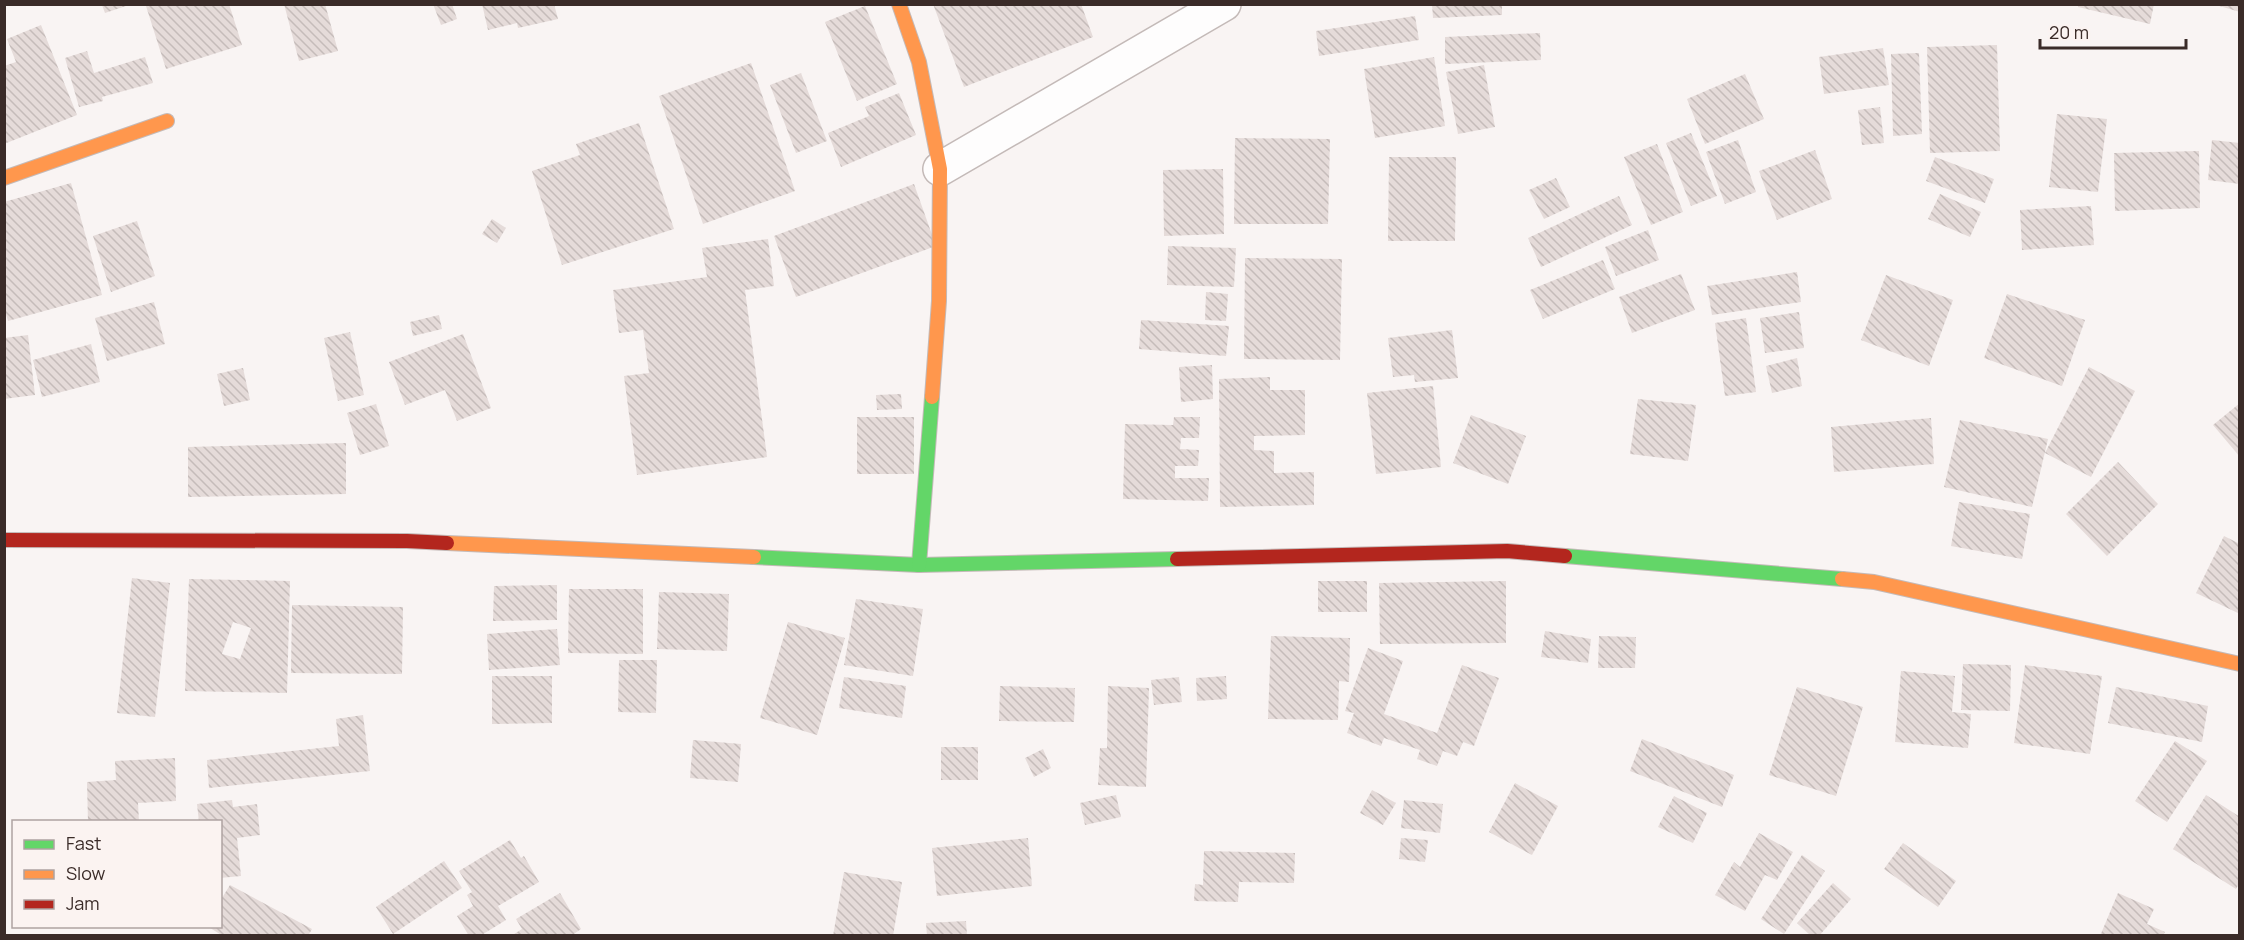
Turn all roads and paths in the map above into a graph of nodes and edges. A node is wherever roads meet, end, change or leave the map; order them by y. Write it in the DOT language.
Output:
graph roads {
  1 [pos="899,4"];
  2 [pos="1224,4"];
  3 [pos="167,121"];
  4 [pos="940,168"];
  5 [pos="4,178"];
  6 [pos="4,540"];
  7 [pos="919,565"];
  8 [pos="2240,664"];
  1 -- 4 [label="street"];
  2 -- 4 [label="street"];
  3 -- 5 [label="street"];
  4 -- 7 [label="street"];
  6 -- 7 [label="street"];
  7 -- 8 [label="street"];
}
